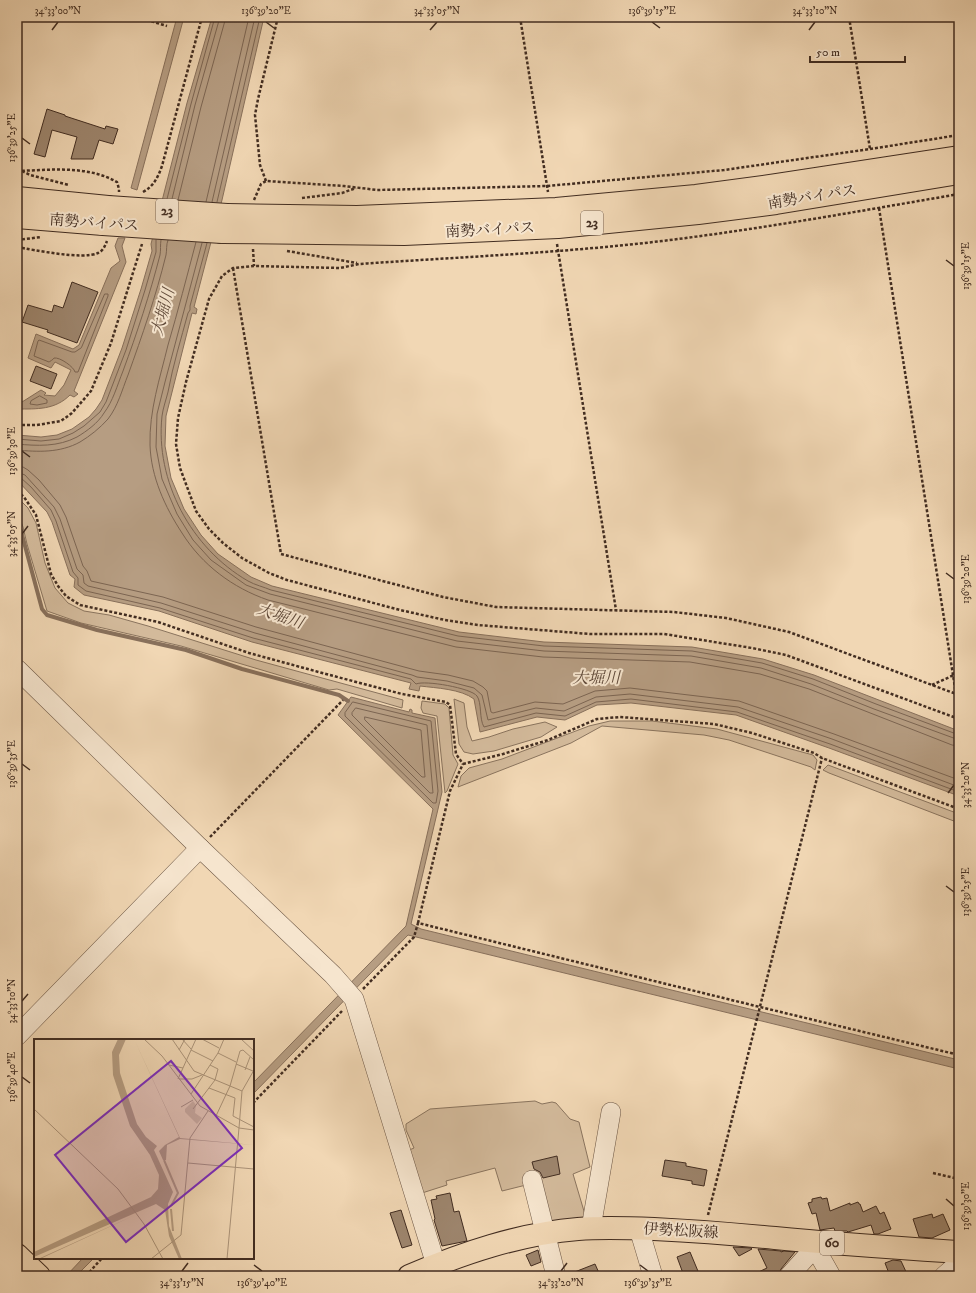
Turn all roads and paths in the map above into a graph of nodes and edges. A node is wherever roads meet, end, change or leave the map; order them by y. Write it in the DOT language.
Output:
graph roads {
  1 [pos="137,17"];
  2 [pos="202,17"];
  3 [pos="278,17"];
  4 [pos="520,17"];
  5 [pos="849,17"];
  6 [pos="167,26"];
  7 [pos="959,135"];
  8 [pos="870,149"];
  9 [pos="959,157"];
  10 [pos="17,170"];
  11 [pos="959,173"];
  12 [pos="266,181"];
  13 [pos="547,186"];
  14 [pos="125,193"];
  15 [pos="140,193"];
  16 [pos="959,194"];
  17 [pos="17,198"];
  18 [pos="254,200"];
  19 [pos="878,208"];
  20 [pos="111,212"];
  21 [pos="17,217"];
  22 [pos="224,224"];
  23 [pos="142,244"];
  24 [pos="17,247"];
  25 [pos="253,248"];
  26 [pos="283,250"];
  27 [pos="558,250"];
  28 [pos="359,264"];
  29 [pos="254,266"];
  30 [pos="233,268"];
  31 [pos="17,424"];
  32 [pos="17,491"];
  33 [pos="616,610"];
  34 [pos="17,669"];
  35 [pos="959,674"];
  36 [pos="954,675"];
  37 [pos="932,686"];
  38 [pos="958,694"];
  39 [pos="343,700"];
  40 [pos="959,719"];
  41 [pos="822,758"];
  42 [pos="463,764"];
  43 [pos="959,809"];
  44 [pos="200,848"];
  45 [pos="418,924"];
  46 [pos="349,994"];
  47 [pos="759,1008"];
  48 [pos="17,1036"];
  49 [pos="959,1055"];
  50 [pos="254,1101"];
  51 [pos="611,1112"];
  52 [pos="933,1172"];
  53 [pos="959,1179"];
  54 [pos="532,1180"];
  55 [pos="591,1228"];
  56 [pos="639,1228"];
  57 [pos="704,1231"];
  58 [pos="546,1233"];
  59 [pos="815,1244"];
  60 [pos="959,1252"];
  61 [pos="17,1255"];
  62 [pos="101,1259"];
  63 [pos="959,1263"];
  64 [pos="436,1264"];
  65 [pos="39,1276"];
  66 [pos="86,1276"];
  67 [pos="409,1276"];
  68 [pos="556,1276"];
  69 [pos="653,1276"];
  70 [pos="789,1276"];
  71 [pos="831,1276"];
  72 [pos="944,1276"];
  1 -- 6 [label="path"];
  2 -- 15 [label="path"];
  3 -- 12 [label="path"];
  4 -- 13 [label="path"];
  5 -- 8 [label="path"];
  7 -- 8 [label="path"];
  8 -- 13 [label="path"];
  9 -- 22 [label="main road, 南勢バイパス / 23"];
  10 -- 20 [label="path"];
  11 -- 22 [label="main road, 南勢バイパス / 23"];
  12 -- 13 [label="path"];
  12 -- 18 [label="path"];
  14 -- 20 [label="path"];
  16 -- 19 [label="path"];
  17 -- 20 [label="main road, 南勢バイパス / 23"];
  19 -- 27 [label="path"];
  19 -- 36 [label="path"];
  20 -- 21 [label="main road, 南勢バイパス / 23"];
  20 -- 22 [label="main road, 南勢バイパス / 23, bridge"];
  20 -- 24 [label="path"];
  23 -- 31 [label="path"];
  25 -- 29 [label="path"];
  26 -- 28 [label="path"];
  27 -- 28 [label="path"];
  27 -- 33 [label="path"];
  28 -- 29 [label="path"];
  29 -- 30 [label="path"];
  30 -- 33 [label="path"];
  30 -- 40 [label="path"];
  32 -- 42 [label="path"];
  33 -- 37 [label="path"];
  34 -- 44 [label="street"];
  35 -- 36 [label="path"];
  36 -- 37 [label="path"];
  36 -- 38 [label="path"];
  37 -- 38 [label="path"];
  39 -- 44 [label="path"];
  41 -- 42 [label="path"];
  41 -- 43 [label="path"];
  41 -- 47 [label="path"];
  42 -- 45 [label="path"];
  44 -- 46 [label="street"];
  44 -- 48 [label="street"];
  45 -- 46 [label="path"];
  45 -- 47 [label="path"];
  46 -- 50 [label="path"];
  46 -- 64 [label="street"];
  47 -- 49 [label="path"];
  47 -- 57 [label="path"];
  51 -- 55 [label="street"];
  52 -- 53 [label="path"];
  54 -- 58 [label="street"];
  55 -- 56 [label="main road, 伊勢松阪線 / 60"];
  55 -- 58 [label="main road, 伊勢松阪線 / 60"];
  56 -- 57 [label="main road, 伊勢松阪線 / 60"];
  56 -- 69 [label="street"];
  57 -- 59 [label="main road, 伊勢松阪線 / 60"];
  58 -- 64 [label="main road, 伊勢松阪線 / 60"];
  58 -- 68 [label="street"];
  59 -- 60 [label="main road, 伊勢松阪線 / 60"];
  59 -- 70 [label="street"];
  59 -- 71 [label="street"];
  61 -- 65 [label="main road"];
  62 -- 66 [label="path"];
  63 -- 72 [label="street"];
  64 -- 67 [label="main road, 伊勢松阪線 / 60"];
}
